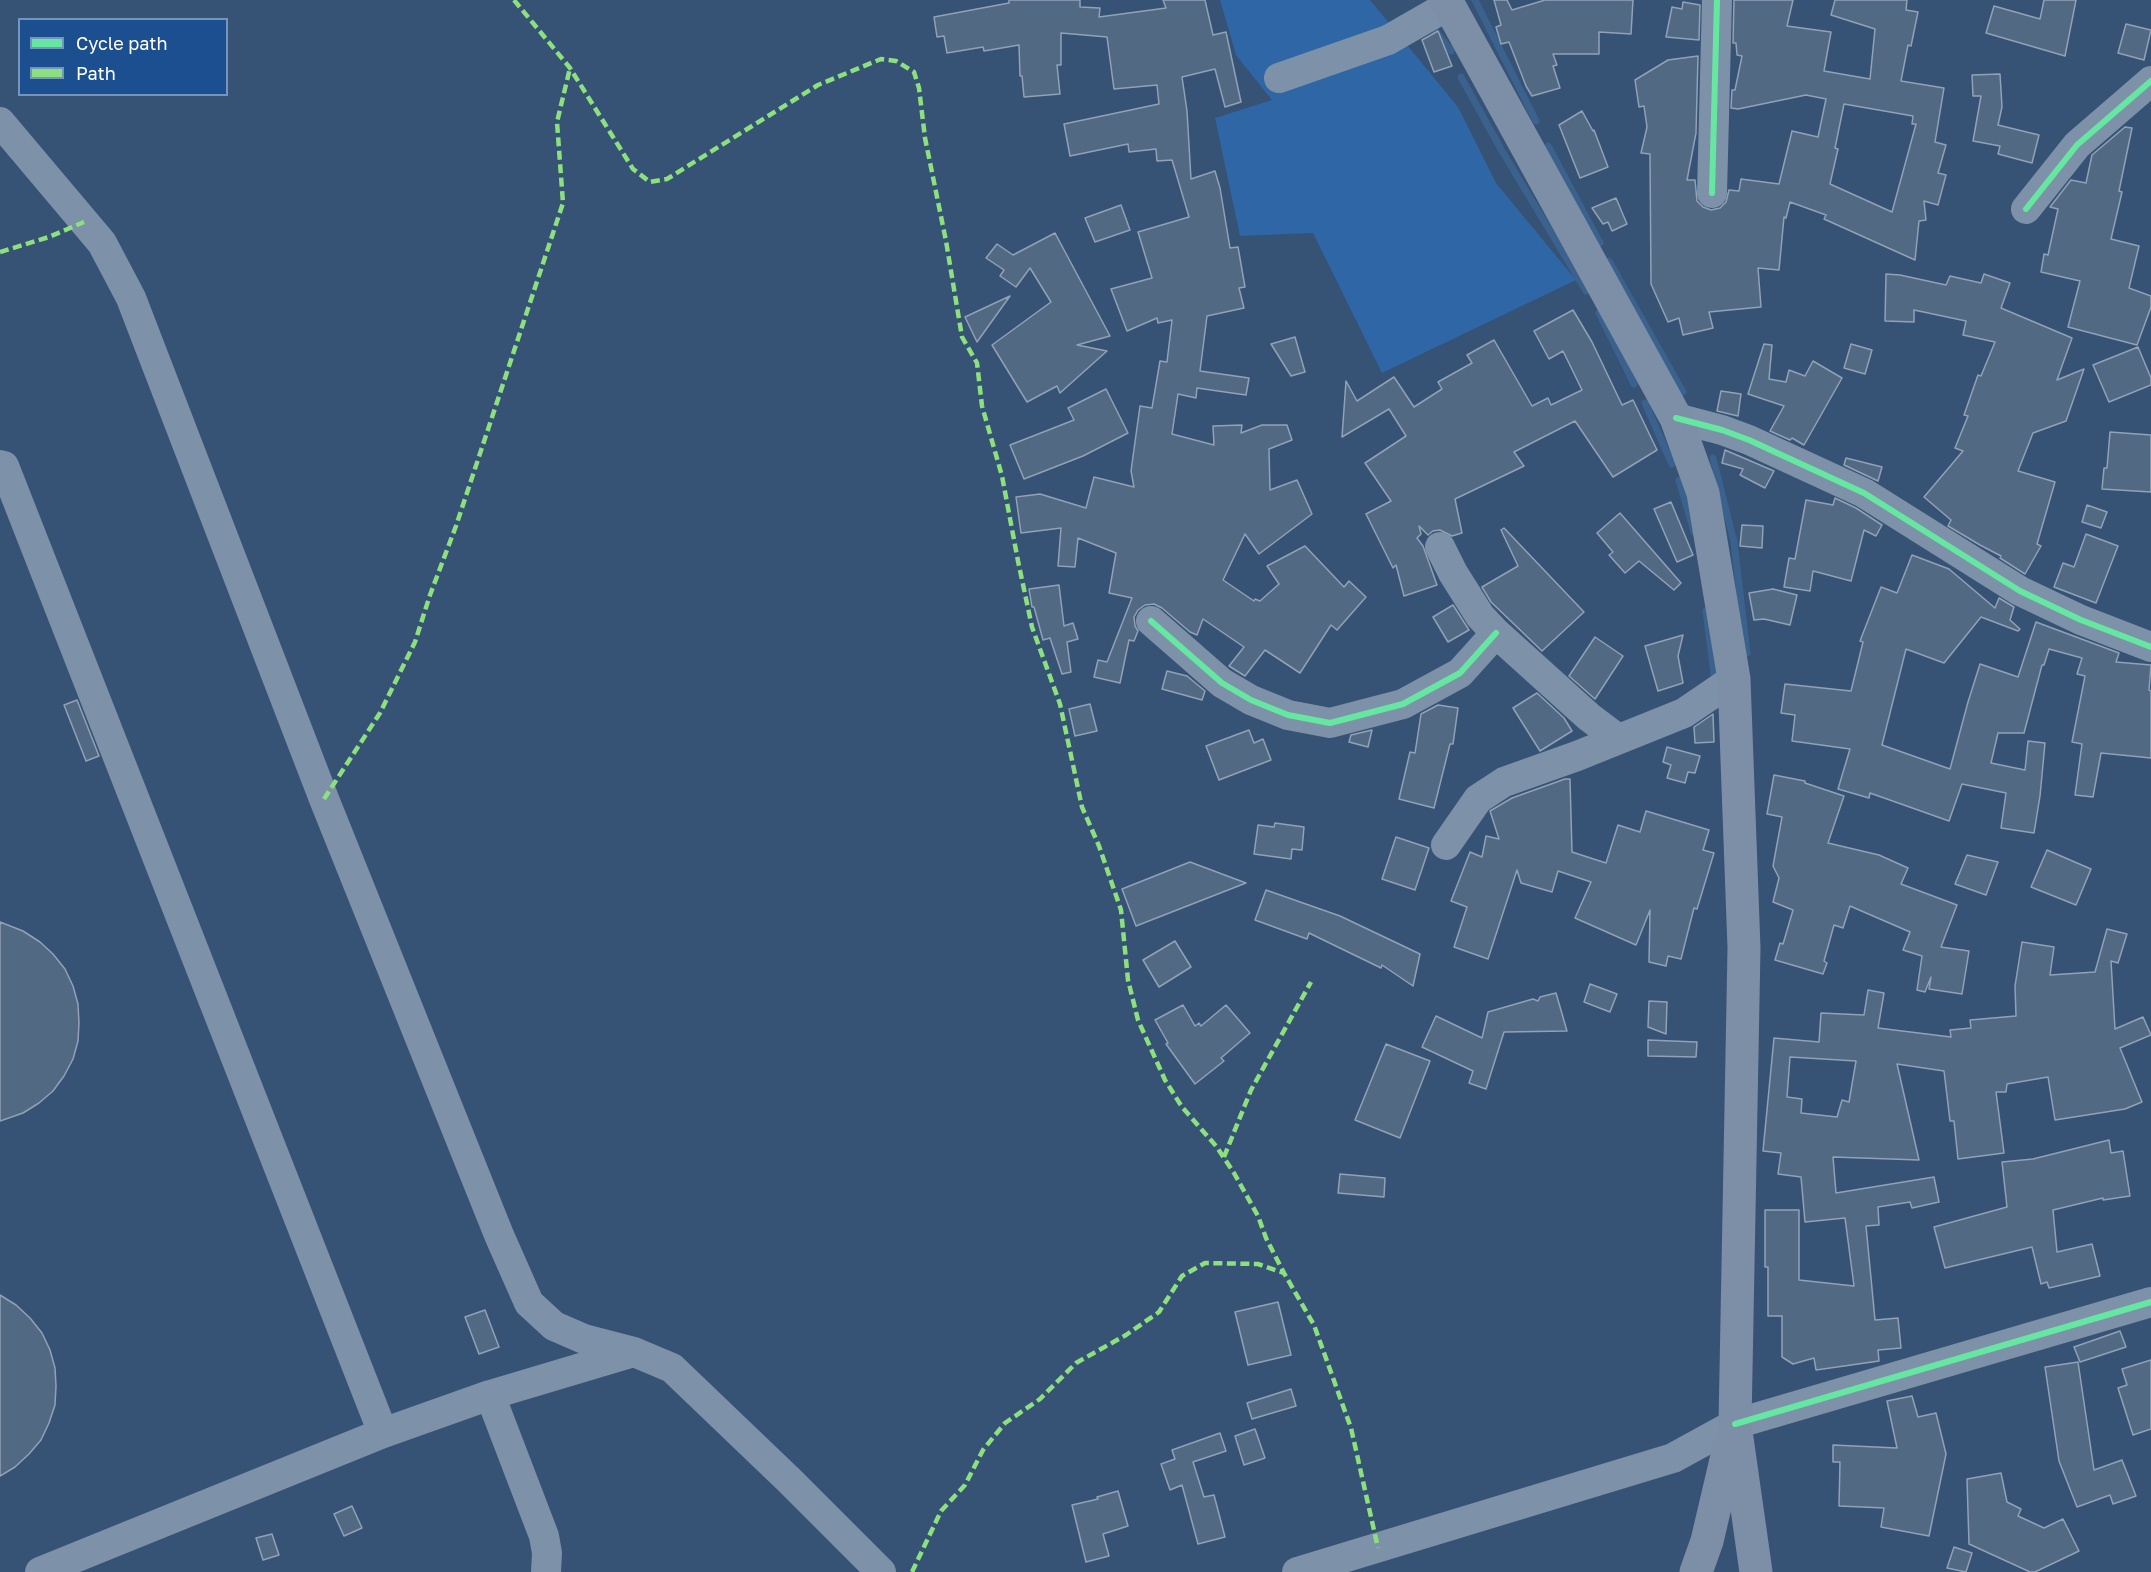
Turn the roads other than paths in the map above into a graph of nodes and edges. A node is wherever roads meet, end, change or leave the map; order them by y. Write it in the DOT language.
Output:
graph roads {
  1 [pos="1718,0"];
  2 [pos="1447,3"];
  3 [pos="1279,78"];
  4 [pos="2151,81"];
  5 [pos="0,122"];
  6 [pos="1712,193"];
  7 [pos="2026,209"];
  8 [pos="1676,418"];
  9 [pos="0,465"];
  10 [pos="1440,547"];
  11 [pos="1151,621"];
  12 [pos="1496,633"];
  13 [pos="2151,647"];
  14 [pos="1734,679"];
  15 [pos="1617,738"];
  16 [pos="1446,845"];
  17 [pos="2151,1302"];
  18 [pos="634,1352"];
  19 [pos="490,1395"];
  20 [pos="1735,1424"];
  21 [pos="383,1433"];
  22 [pos="40,1572"];
  23 [pos="546,1572"];
  24 [pos="881,1572"];
  25 [pos="1297,1572"];
  26 [pos="1696,1572"];
  27 [pos="1756,1572"];
  1 -- 6 [label="street"];
  2 -- 3 [label="street"];
  2 -- 8 [label="main road"];
  4 -- 7 [label="street"];
  5 -- 18 [label="street"];
  8 -- 13 [label="street"];
  8 -- 14 [label="main road"];
  9 -- 21 [label="street"];
  10 -- 12 [label="street"];
  11 -- 12 [label="street"];
  12 -- 15 [label="street"];
  14 -- 15 [label="street"];
  14 -- 20 [label="main road"];
  15 -- 16 [label="street"];
  17 -- 20 [label="street"];
  18 -- 19 [label="street"];
  18 -- 24 [label="street"];
  19 -- 21 [label="street"];
  19 -- 23 [label="street"];
  20 -- 25 [label="street"];
  20 -- 26 [label="main road"];
  20 -- 27 [label="main road"];
  21 -- 22 [label="street"];
}
